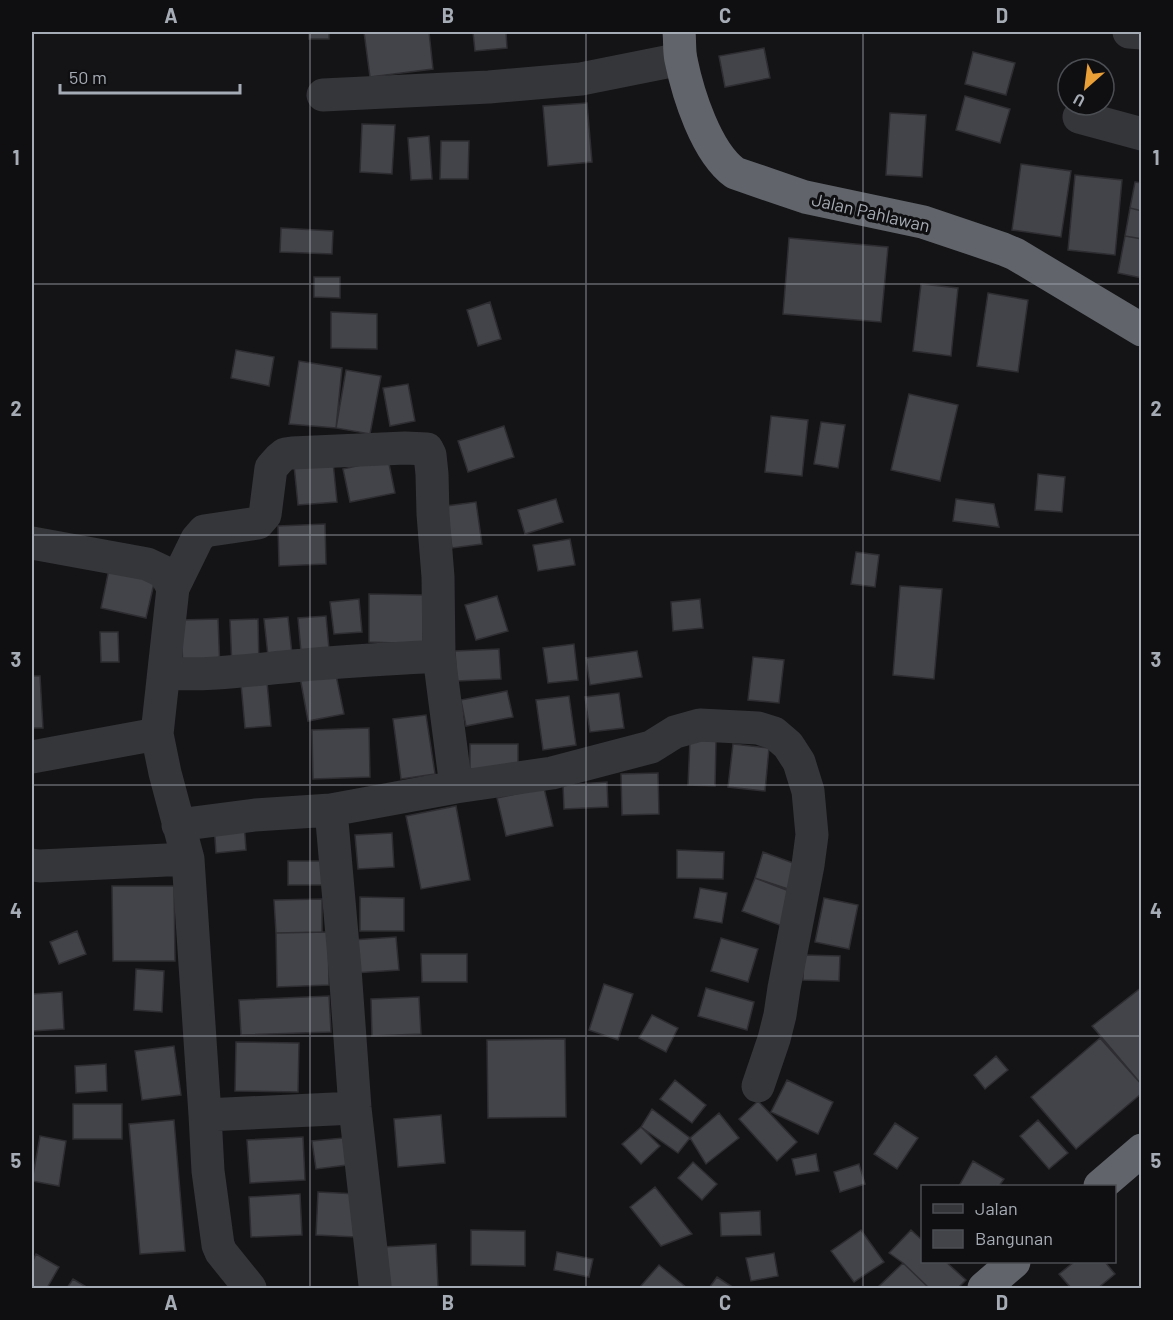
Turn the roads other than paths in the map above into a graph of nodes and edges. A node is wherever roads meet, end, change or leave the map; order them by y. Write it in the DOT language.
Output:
graph roads {
  1 [pos="1129,32"];
  2 [pos="1142,33"];
  3 [pos="680,45"];
  4 [pos="323,95"];
  5 [pos="1079,117"];
  6 [pos="1142,134"];
  7 [pos="1142,330"];
  8 [pos="32,543"];
  9 [pos="173,588"];
  10 [pos="439,656"];
  11 [pos="164,673"];
  12 [pos="157,734"];
  13 [pos="32,757"];
  14 [pos="456,787"];
  15 [pos="331,810"];
  16 [pos="178,825"];
  17 [pos="188,858"];
  18 [pos="32,865"];
  19 [pos="758,1086"];
  20 [pos="354,1107"];
  21 [pos="205,1115"];
  22 [pos="1142,1150"];
  23 [pos="1101,1185"];
  24 [pos="1013,1263"];
  25 [pos="375,1285"];
  26 [pos="989,1287"];
  27 [pos="250,1288"];
  1 -- 2 [label="street"];
  3 -- 4 [label="street"];
  3 -- 7 [label="highway, Jalan Pahlawan"];
  5 -- 6 [label="street"];
  8 -- 9 [label="street"];
  9 -- 10 [label="street"];
  9 -- 11 [label="street"];
  10 -- 11 [label="street"];
  10 -- 14 [label="street"];
  11 -- 12 [label="street"];
  12 -- 13 [label="street"];
  12 -- 16 [label="street"];
  14 -- 15 [label="street"];
  14 -- 19 [label="street"];
  15 -- 16 [label="street"];
  15 -- 20 [label="street"];
  16 -- 17 [label="street"];
  17 -- 18 [label="street"];
  17 -- 21 [label="street"];
  20 -- 21 [label="street"];
  20 -- 25 [label="street"];
  21 -- 27 [label="street"];
  22 -- 23 [label="highway"];
  24 -- 26 [label="highway"];
}
